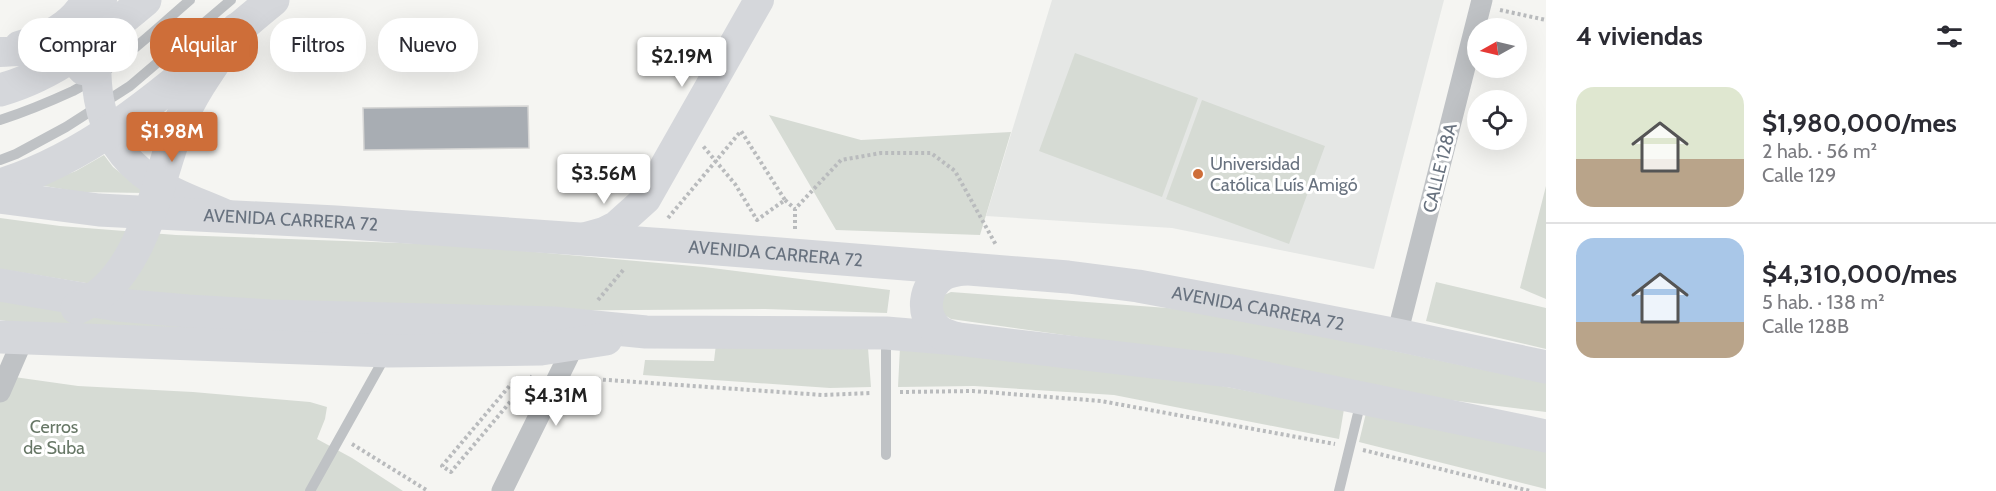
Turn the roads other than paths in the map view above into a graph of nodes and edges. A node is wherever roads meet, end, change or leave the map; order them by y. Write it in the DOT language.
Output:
graph roads {
  1 [pos="86,0"];
  2 [pos="102,0"];
  3 [pos="145,0"];
  4 [pos="190,0"];
  5 [pos="273,0"];
  6 [pos="759,0"];
  7 [pos="1482,3"];
  8 [pos="234,15"];
  9 [pos="0,52"];
  10 [pos="0,90"];
  11 [pos="97,96"];
  12 [pos="0,120"];
  13 [pos="0,160"];
  14 [pos="0,185"];
  15 [pos="0,197"];
  16 [pos="230,216"];
  17 [pos="659,222"];
  18 [pos="579,239"];
  19 [pos="965,269"];
  20 [pos="0,285"];
  21 [pos="646,332"];
  22 [pos="886,333"];
  23 [pos="8,334"];
  24 [pos="1397,335"];
  25 [pos="958,339"];
  26 [pos="574,345"];
  27 [pos="388,351"];
  28 [pos="1546,368"];
  29 [pos="0,392"];
  30 [pos="1362,397"];
  31 [pos="1546,436"];
  32 [pos="886,455"];
  33 [pos="310,491"];
  34 [pos="502,491"];
  35 [pos="1339,491"];
  1 -- 9 [label="main road"];
  2 -- 11 [label="main road"];
  3 -- 10 [label="main road"];
  4 -- 12 [label="lane"];
  5 -- 8 [label="main road"];
  6 -- 17 [label="main road"];
  7 -- 24 [label="street, CALLE 128A"];
  8 -- 13 [label="lane"];
  8 -- 14 [label="main road"];
  8 -- 23 [label="main road"];
  9 -- 11 [label="main road"];
  11 -- 16 [label="main road"];
  15 -- 16 [label="main road, AVENIDA CARRERA 72"];
  16 -- 18 [label="main road, AVENIDA CARRERA 72"];
  17 -- 18 [label="main road, AVENIDA CARRERA 72"];
  17 -- 18 [label="main road"];
  17 -- 19 [label="main road, AVENIDA CARRERA 72"];
  19 -- 24 [label="main road, AVENIDA CARRERA 72"];
  19 -- 25 [label="main road"];
  20 -- 21 [label="main road"];
  21 -- 22 [label="main road"];
  21 -- 26 [label="main road"];
  22 -- 25 [label="main road"];
  22 -- 32 [label="lane"];
  23 -- 27 [label="main road"];
  23 -- 29 [label="street"];
  24 -- 28 [label="main road, AVENIDA CARRERA 72"];
  25 -- 30 [label="main road"];
  26 -- 27 [label="main road"];
  26 -- 34 [label="street"];
  27 -- 33 [label="lane"];
  30 -- 31 [label="main road"];
  30 -- 35 [label="lane"];
}
